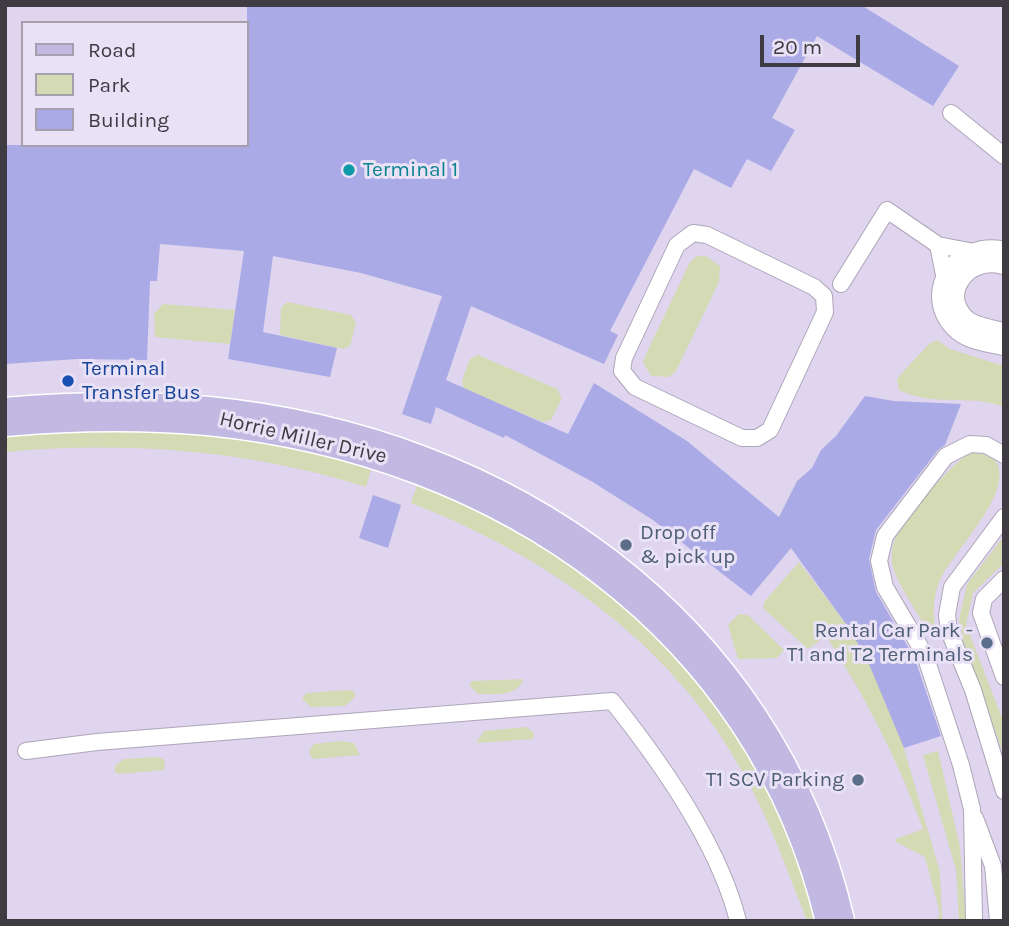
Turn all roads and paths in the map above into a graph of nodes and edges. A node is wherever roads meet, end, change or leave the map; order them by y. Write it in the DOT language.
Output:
graph roads {
  1 [pos="951,113"];
  2 [pos="1004,156"];
  3 [pos="938,245"];
  4 [pos="997,257"];
  5 [pos="841,284"];
  6 [pos="814,286"];
  7 [pos="949,301"];
  8 [pos="825,312"];
  9 [pos="998,335"];
  10 [pos="5,416"];
  11 [pos="1004,455"];
  12 [pos="1004,517"];
  13 [pos="1004,579"];
  14 [pos="1004,677"];
  15 [pos="26,751"];
  16 [pos="1004,791"];
  17 [pos="972,809"];
  18 [pos="738,921"];
  19 [pos="835,921"];
  20 [pos="974,921"];
  21 [pos="998,921"];
  1 -- 2 [label="lane"];
  3 -- 4 [label="lane"];
  3 -- 5 [label="lane"];
  3 -- 7 [label="lane"];
  4 -- 7 [label="street"];
  5 -- 6 [label="lane"];
  5 -- 8 [label="lane"];
  6 -- 8 [label="lane"];
  6 -- 8 [label="lane"];
  7 -- 9 [label="street"];
  10 -- 19 [label="main road, Horrie Miller Drive"];
  11 -- 17 [label="lane"];
  12 -- 16 [label="lane"];
  13 -- 14 [label="lane"];
  15 -- 18 [label="lane"];
  17 -- 20 [label="lane"];
  17 -- 21 [label="lane"];
}
